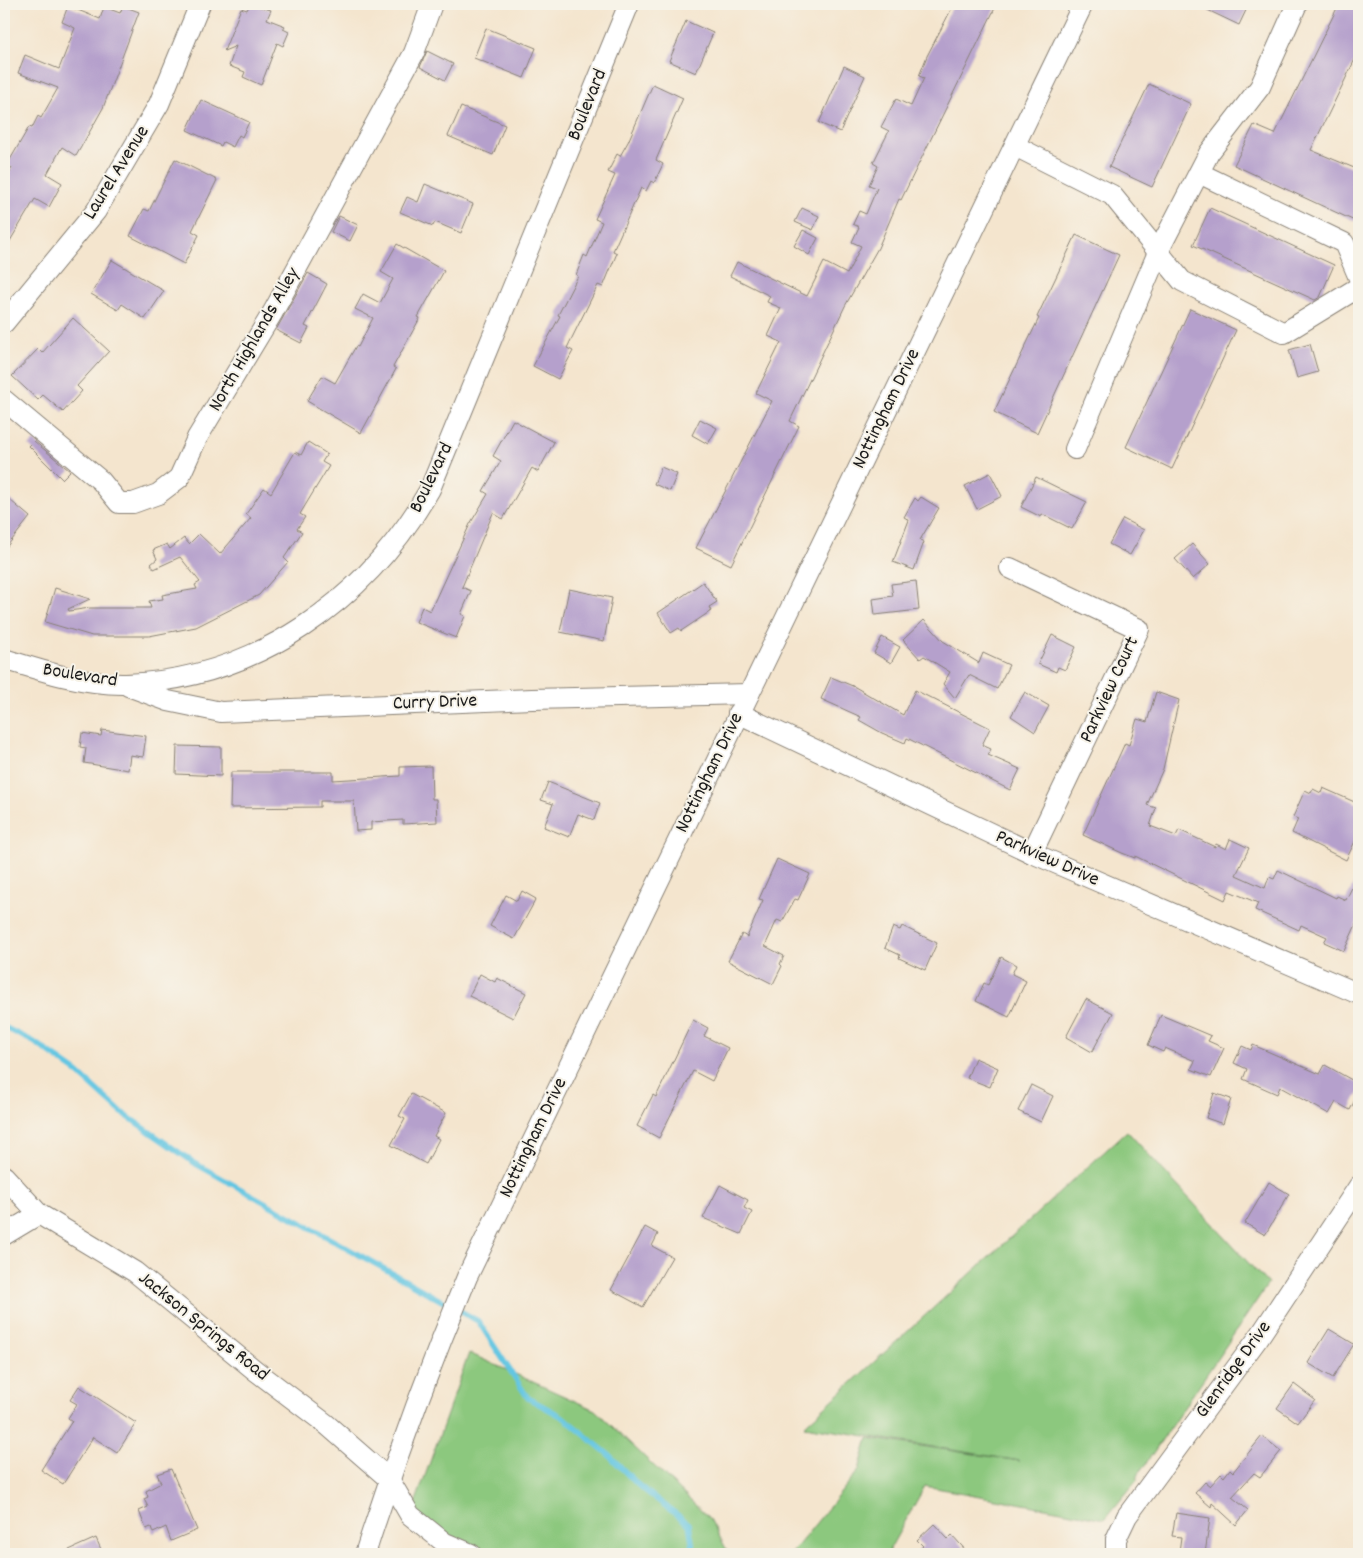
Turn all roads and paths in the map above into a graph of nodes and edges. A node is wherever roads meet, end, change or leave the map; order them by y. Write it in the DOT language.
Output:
graph roads {
  1 [pos="200,4"];
  2 [pos="432,4"];
  3 [pos="629,4"];
  4 [pos="1084,4"];
  5 [pos="1297,4"];
  6 [pos="1014,146"];
  7 [pos="1199,172"];
  8 [pos="1159,250"];
  9 [pos="1359,278"];
  10 [pos="1359,287"];
  11 [pos="4,324"];
  12 [pos="4,400"];
  13 [pos="1075,449"];
  14 [pos="1010,568"];
  15 [pos="4,658"];
  16 [pos="124,684"];
  17 [pos="749,694"];
  18 [pos="738,713"];
  19 [pos="1032,853"];
  20 [pos="1359,994"];
  21 [pos="4,1176"];
  22 [pos="1359,1186"];
  23 [pos="39,1214"];
  24 [pos="4,1235"];
  25 [pos="389,1479"];
  26 [pos="365,1554"];
  27 [pos="470,1554"];
  28 [pos="1116,1554"];
  1 -- 11 [label="street, Laurel Avenue"];
  2 -- 12 [label="street, North Highlands Alley"];
  3 -- 16 [label="street, Boulevard"];
  4 -- 6 [label="street, Nottingham Drive"];
  5 -- 7 [label="street"];
  6 -- 8 [label="street"];
  6 -- 17 [label="street, Nottingham Drive"];
  7 -- 8 [label="street"];
  7 -- 9 [label="street"];
  8 -- 10 [label="street"];
  8 -- 13 [label="street"];
  14 -- 19 [label="street, Parkview Court"];
  15 -- 16 [label="street, Boulevard"];
  16 -- 17 [label="street, Curry Drive"];
  17 -- 18 [label="street, Nottingham Drive"];
  18 -- 19 [label="street, Parkview Drive"];
  18 -- 25 [label="street, Nottingham Drive"];
  19 -- 20 [label="street, Parkview Drive"];
  21 -- 23 [label="street, Jackson Springs Road"];
  22 -- 28 [label="street, Glenridge Drive"];
  23 -- 24 [label="street"];
  23 -- 25 [label="street, Jackson Springs Road"];
  25 -- 26 [label="street, Nottingham Drive"];
  25 -- 27 [label="street, Jackson Springs Road"];
}
